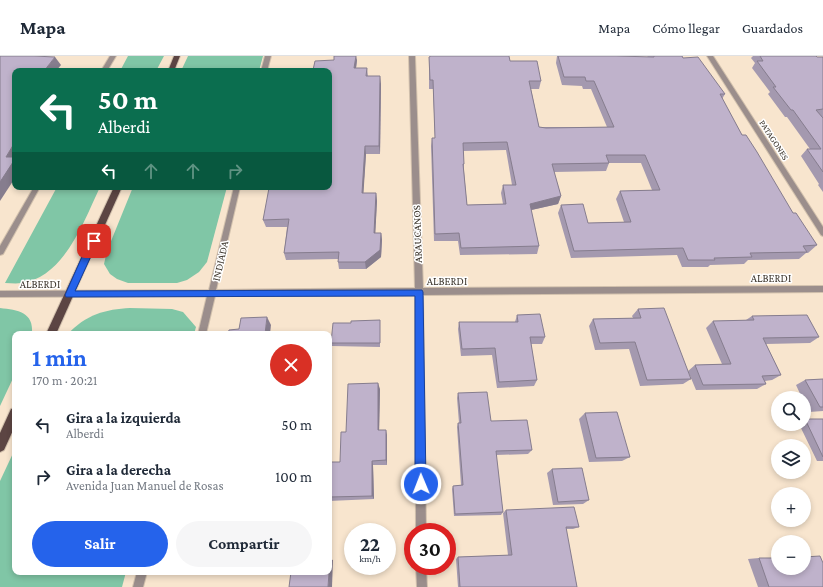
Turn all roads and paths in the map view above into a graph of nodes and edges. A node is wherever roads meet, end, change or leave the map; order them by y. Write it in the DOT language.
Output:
graph roads {
  1 [pos="113,56"];
  2 [pos="177,56"];
  3 [pos="268,56"];
  4 [pos="412,56"];
  5 [pos="710,56"];
  6 [pos="106,68"];
  7 [pos="171,68"];
  8 [pos="265,68"];
  9 [pos="35,190"];
  10 [pos="117,190"];
  11 [pos="236,190"];
  12 [pos="823,233"];
  13 [pos="0,252"];
  14 [pos="823,289"];
  15 [pos="419,292"];
  16 [pos="212,293"];
  17 [pos="0,294"];
  18 [pos="69,295"];
  19 [pos="52,331"];
  20 [pos="203,331"];
  21 [pos="12,420"];
  22 [pos="0,446"];
  23 [pos="421,523"];
  24 [pos="141,575"];
  25 [pos="421,575"];
  26 [pos="138,587"];
  27 [pos="422,587"];
  1 -- 6 [label="street"];
  2 -- 7 [label="main road"];
  3 -- 8 [label="street"];
  4 -- 15 [label="street, ARAUCANOS"];
  5 -- 12 [label="street, PATAGONES"];
  9 -- 13 [label="street"];
  10 -- 18 [label="main road"];
  11 -- 16 [label="street, INDIADA"];
  14 -- 15 [label="street, ALBERDI"];
  15 -- 16 [label="street, ALBERDI"];
  15 -- 23 [label="street, ARAUCANOS"];
  16 -- 18 [label="street, ALBERDI"];
  16 -- 20 [label="street, INDIADA"];
  17 -- 18 [label="street, ALBERDI"];
  18 -- 19 [label="main road"];
  21 -- 22 [label="main road"];
  24 -- 26 [label="street"];
  25 -- 27 [label="street"];
}
